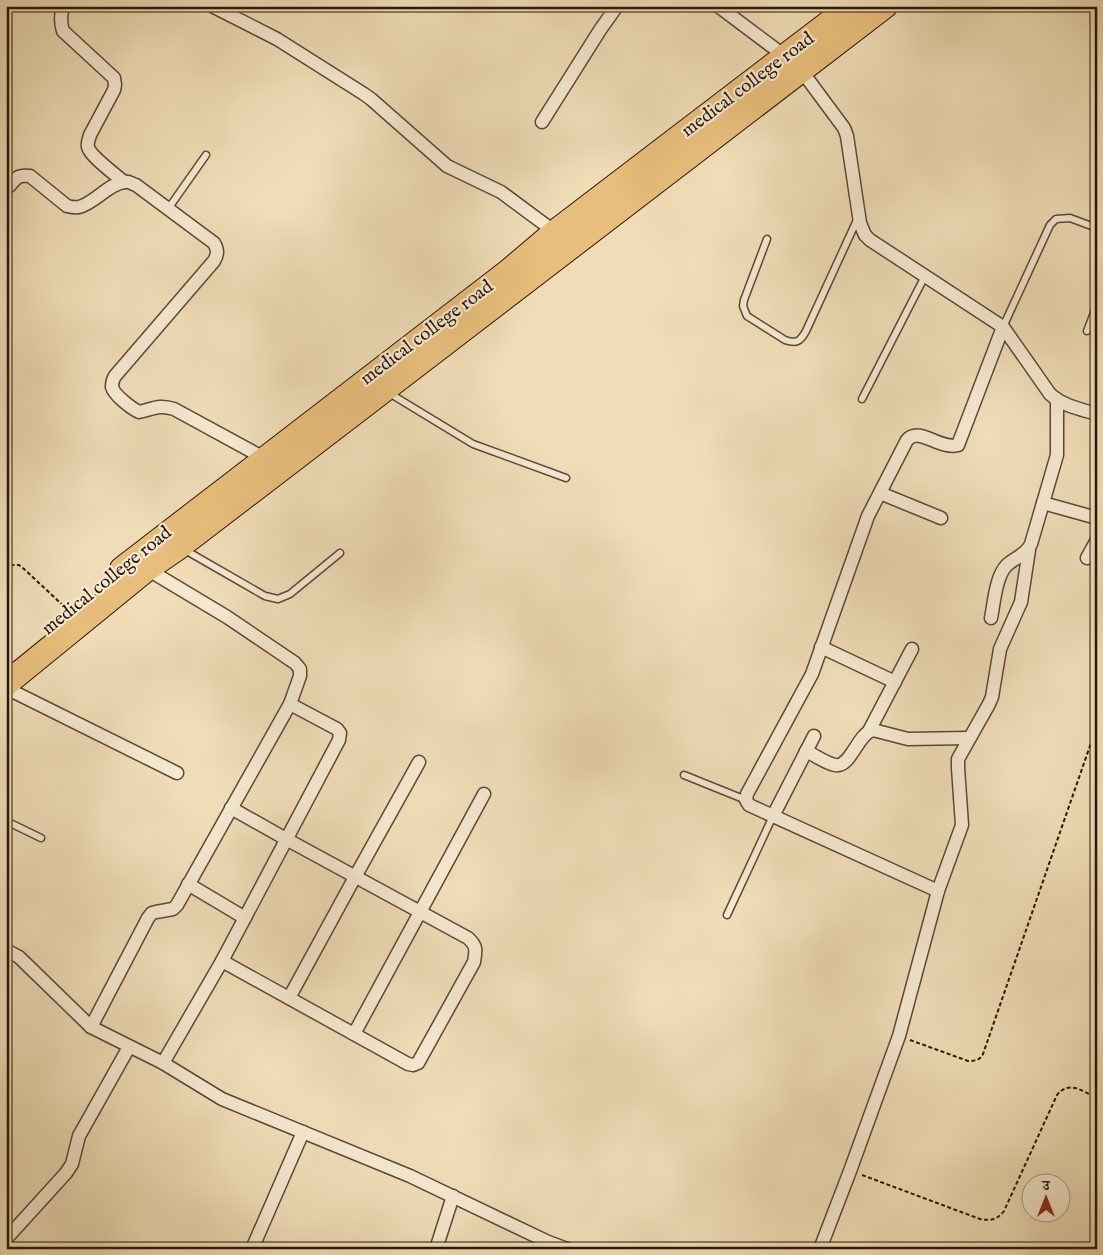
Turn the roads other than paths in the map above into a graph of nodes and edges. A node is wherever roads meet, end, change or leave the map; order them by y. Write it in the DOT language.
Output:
graph roads {
  1 [pos="63,6"];
  2 [pos="212,6"];
  3 [pos="617,6"];
  4 [pos="718,6"];
  5 [pos="851,6"];
  6 [pos="885,6"];
  7 [pos="235,12"];
  8 [pos="831,34"];
  9 [pos="793,64"];
  10 [pos="542,122"];
  11 [pos="206,154"];
  12 [pos="124,182"];
  13 [pos="6,189"];
  14 [pos="168,209"];
  15 [pos="859,216"];
  16 [pos="1097,228"];
  17 [pos="555,232"];
  18 [pos="767,239"];
  19 [pos="925,276"];
  20 [pos="1097,305"];
  21 [pos="1003,327"];
  22 [pos="1087,331"];
  23 [pos="384,390"];
  24 [pos="862,399"];
  25 [pos="1057,400"];
  26 [pos="1097,414"];
  27 [pos="264,458"];
  28 [pos="566,478"];
  29 [pos="880,493"];
  30 [pos="1043,503"];
  31 [pos="941,518"];
  32 [pos="1097,518"];
  33 [pos="1097,540"];
  34 [pos="179,547"];
  35 [pos="1029,550"];
  36 [pos="340,553"];
  37 [pos="1087,558"];
  38 [pos="147,569"];
  39 [pos="114,585"];
  40 [pos="991,618"];
  41 [pos="821,647"];
  42 [pos="912,649"];
  43 [pos="6,663"];
  44 [pos="895,682"];
  45 [pos="6,684"];
  46 [pos="6,688"];
  47 [pos="290,704"];
  48 [pos="869,731"];
  49 [pos="814,736"];
  50 [pos="970,738"];
  51 [pos="806,751"];
  52 [pos="419,762"];
  53 [pos="177,772"];
  54 [pos="684,776"];
  55 [pos="484,794"];
  56 [pos="746,800"];
  57 [pos="231,808"];
  58 [pos="773,816"];
  59 [pos="6,821"];
  60 [pos="41,838"];
  61 [pos="286,839"];
  62 [pos="355,877"];
  63 [pos="188,884"];
  64 [pos="938,892"];
  65 [pos="419,911"];
  66 [pos="727,915"];
  67 [pos="245,918"];
  68 [pos="8,956"];
  69 [pos="222,961"];
  70 [pos="289,998"];
  71 [pos="91,1027"];
  72 [pos="354,1034"];
  73 [pos="129,1047"];
  74 [pos="163,1062"];
  75 [pos="304,1132"];
  76 [pos="453,1196"];
  77 [pos="6,1239"];
  78 [pos="252,1249"];
  79 [pos="436,1249"];
  80 [pos="567,1249"];
  81 [pos="820,1249"];
  1 -- 12 [label="street"];
  2 -- 7 [label="street"];
  3 -- 10 [label="street"];
  4 -- 9 [label="street"];
  5 -- 8 [label="highway, medical college road"];
  6 -- 8 [label="highway"];
  7 -- 17 [label="street"];
  8 -- 9 [label="highway, medical college road"];
  9 -- 15 [label="street"];
  9 -- 17 [label="highway, medical college road"];
  9 -- 23 [label="highway"];
  11 -- 14 [label="lane"];
  12 -- 13 [label="street"];
  12 -- 14 [label="street"];
  14 -- 27 [label="street"];
  15 -- 18 [label="lane"];
  15 -- 19 [label="street"];
  16 -- 21 [label="lane"];
  17 -- 27 [label="highway, medical college road"];
  19 -- 21 [label="street"];
  19 -- 24 [label="lane"];
  20 -- 22 [label="lane"];
  21 -- 25 [label="street"];
  21 -- 29 [label="street"];
  23 -- 28 [label="lane"];
  23 -- 34 [label="highway"];
  25 -- 26 [label="street"];
  25 -- 30 [label="street"];
  27 -- 39 [label="highway, medical college road"];
  29 -- 31 [label="street"];
  29 -- 41 [label="street"];
  30 -- 32 [label="street"];
  30 -- 35 [label="street"];
  33 -- 37 [label="street"];
  34 -- 36 [label="lane"];
  34 -- 38 [label="highway"];
  35 -- 40 [label="street"];
  35 -- 50 [label="street"];
  38 -- 39 [label="highway"];
  38 -- 47 [label="street"];
  39 -- 43 [label="highway, medical college road"];
  39 -- 45 [label="highway"];
  41 -- 44 [label="street"];
  41 -- 56 [label="street"];
  42 -- 44 [label="street"];
  44 -- 48 [label="street"];
  46 -- 53 [label="street"];
  47 -- 57 [label="street"];
  47 -- 61 [label="street"];
  48 -- 50 [label="street"];
  48 -- 51 [label="street"];
  49 -- 51 [label="street"];
  50 -- 64 [label="street"];
  51 -- 58 [label="street"];
  52 -- 62 [label="street"];
  54 -- 56 [label="lane"];
  55 -- 65 [label="street"];
  56 -- 58 [label="street"];
  57 -- 61 [label="street"];
  57 -- 63 [label="street"];
  58 -- 64 [label="street"];
  58 -- 66 [label="lane"];
  59 -- 60 [label="lane"];
  61 -- 62 [label="street"];
  61 -- 67 [label="street"];
  62 -- 65 [label="street"];
  62 -- 70 [label="street"];
  63 -- 67 [label="street"];
  63 -- 71 [label="street"];
  64 -- 81 [label="street"];
  65 -- 72 [label="street"];
  65 -- 72 [label="street"];
  67 -- 69 [label="street"];
  68 -- 71 [label="street"];
  69 -- 70 [label="street"];
  69 -- 74 [label="street"];
  70 -- 72 [label="street"];
  71 -- 73 [label="street"];
  73 -- 74 [label="street"];
  73 -- 77 [label="street"];
  74 -- 75 [label="street"];
  75 -- 76 [label="street"];
  75 -- 78 [label="street"];
  76 -- 79 [label="street"];
  76 -- 80 [label="street"];
}
